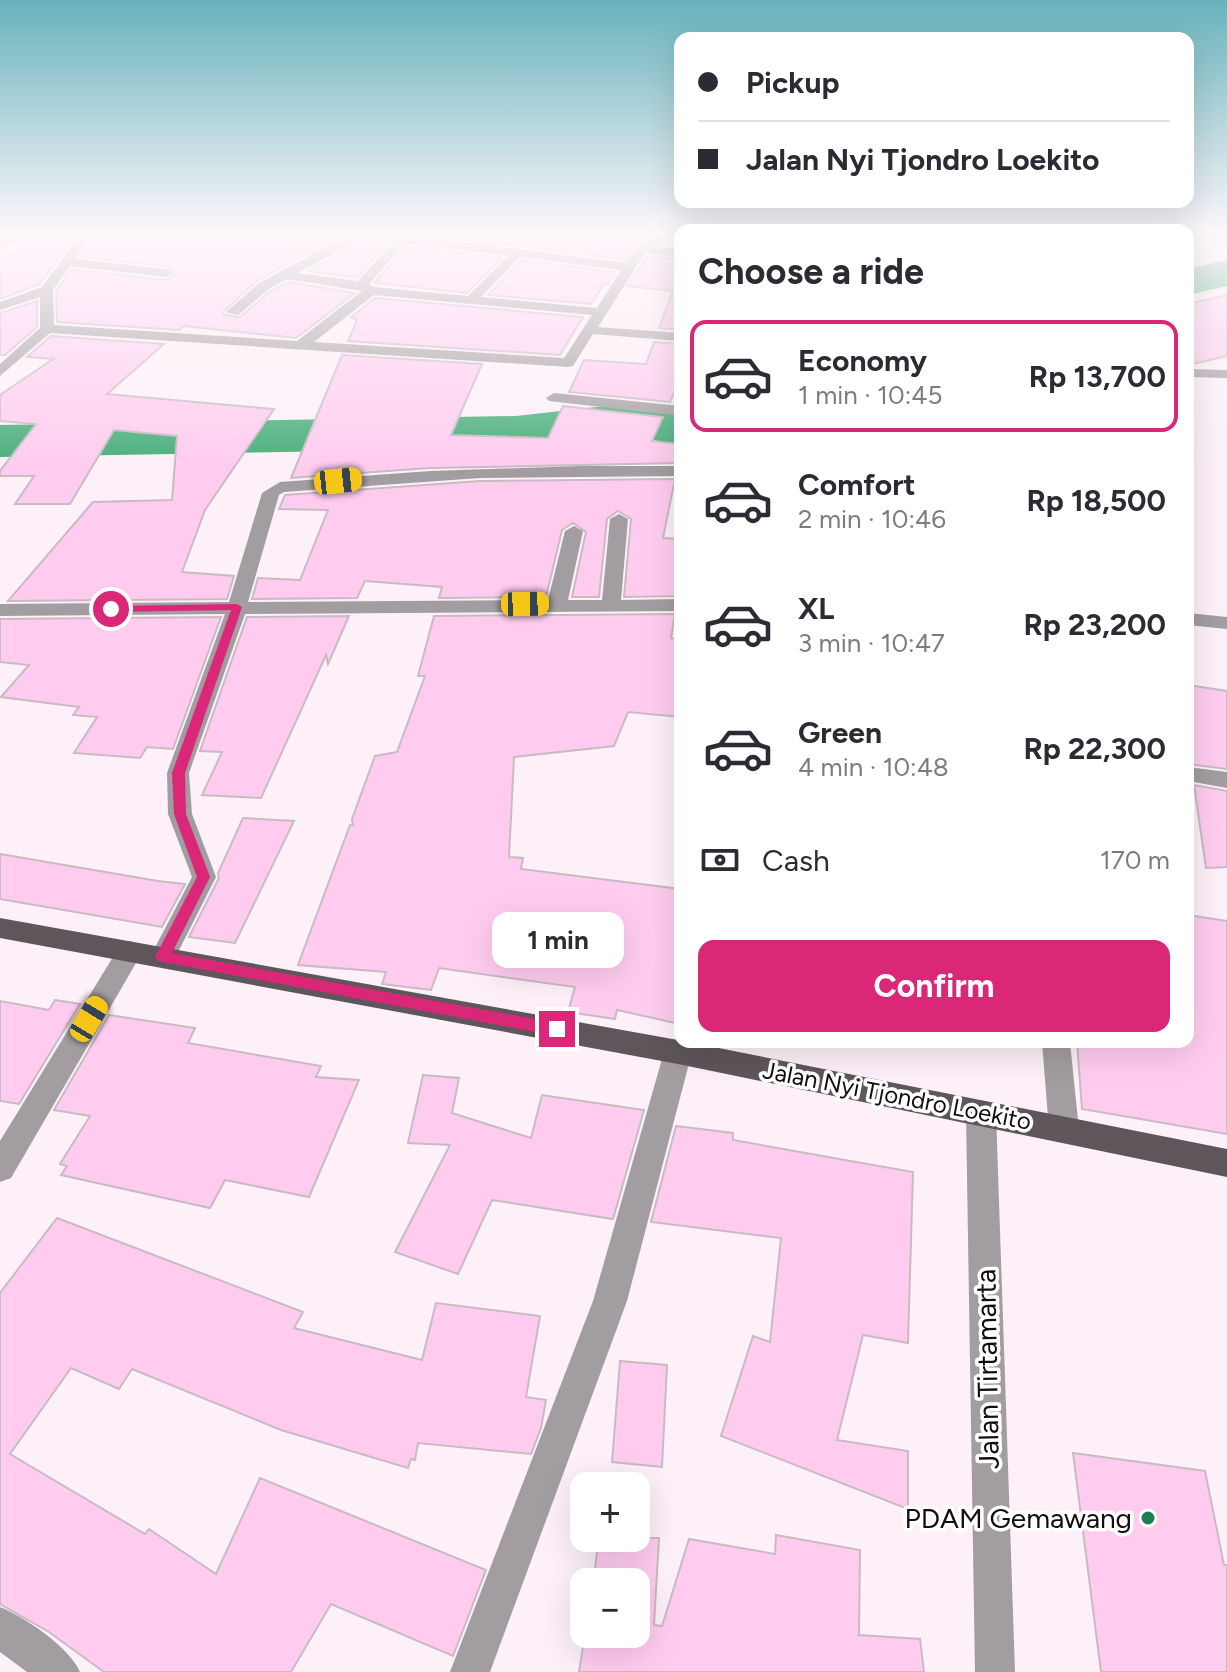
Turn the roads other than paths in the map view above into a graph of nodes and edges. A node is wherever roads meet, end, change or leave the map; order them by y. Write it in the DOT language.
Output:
graph roads {
  1 [pos="47,312"];
  2 [pos="339,312"];
  3 [pos="601,312"];
  4 [pos="47,329"];
  5 [pos="590,330"];
  6 [pos="674,337"];
  7 [pos="300,346"];
  8 [pos="0,372"];
  9 [pos="1194,373"];
  10 [pos="1227,374"];
  11 [pos="554,398"];
  12 [pos="674,410"];
  13 [pos="674,471"];
  14 [pos="619,519"];
  15 [pos="574,531"];
  16 [pos="557,604"];
  17 [pos="611,605"];
  18 [pos="674,605"];
  19 [pos="237,607"];
  20 [pos="0,610"];
  21 [pos="1194,620"];
  22 [pos="1227,623"];
  23 [pos="1194,775"];
  24 [pos="1227,780"];
  25 [pos="0,928"];
  26 [pos="130,951"];
  27 [pos="163,957"];
  28 [pos="1057,1048"];
  29 [pos="678,1052"];
  30 [pos="981,1113"];
  31 [pos="1064,1130"];
  32 [pos="1227,1163"];
  33 [pos="0,1168"];
  34 [pos="0,1627"];
  35 [pos="60,1672"];
  36 [pos="470,1672"];
  37 [pos="995,1672"];
  1 -- 4 [label="street"];
  2 -- 7 [label="street"];
  3 -- 5 [label="street"];
  4 -- 7 [label="street"];
  4 -- 8 [label="street"];
  5 -- 6 [label="street"];
  5 -- 7 [label="street"];
  9 -- 10 [label="street"];
  11 -- 12 [label="street"];
  13 -- 19 [label="street"];
  14 -- 17 [label="street"];
  15 -- 16 [label="street"];
  16 -- 17 [label="street"];
  16 -- 19 [label="street"];
  17 -- 18 [label="street"];
  19 -- 20 [label="street"];
  19 -- 27 [label="street"];
  21 -- 22 [label="street"];
  23 -- 24 [label="street"];
  25 -- 26 [label="main road, Jalan Nyi Tjondro Loekito"];
  26 -- 27 [label="main road, Jalan Nyi Tjondro Loekito"];
  26 -- 33 [label="street"];
  27 -- 29 [label="main road, Jalan Nyi Tjondro Loekito"];
  28 -- 31 [label="street"];
  29 -- 30 [label="main road, Jalan Nyi Tjondro Loekito"];
  29 -- 36 [label="street"];
  30 -- 31 [label="main road, Jalan Nyi Tjondro Loekito"];
  30 -- 37 [label="street, Jalan Tirtamarta"];
  31 -- 32 [label="main road, Jalan Nyi Tjondro Loekito"];
  34 -- 35 [label="street"];
}
